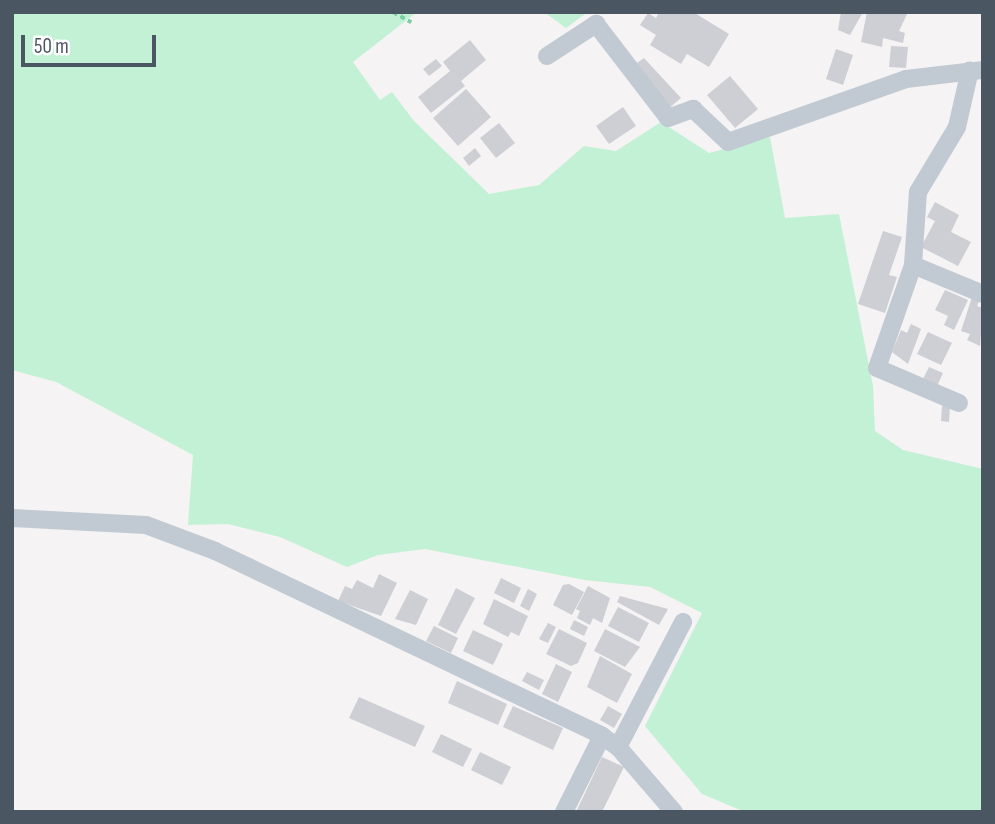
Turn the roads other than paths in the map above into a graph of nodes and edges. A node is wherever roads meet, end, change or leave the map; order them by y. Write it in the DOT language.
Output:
graph roads {
  1 [pos="547,56"];
  2 [pos="979,65"];
  3 [pos="913,265"];
  4 [pos="983,294"];
  5 [pos="959,403"];
  6 [pos="12,518"];
  7 [pos="682,622"];
  8 [pos="602,736"];
  9 [pos="618,747"];
  10 [pos="564,812"];
  11 [pos="674,812"];
  1 -- 2 [label="street"];
  2 -- 3 [label="street"];
  3 -- 4 [label="street"];
  3 -- 5 [label="street"];
  6 -- 8 [label="street"];
  7 -- 9 [label="street"];
  8 -- 9 [label="street"];
  8 -- 10 [label="street"];
  9 -- 11 [label="street"];
}
